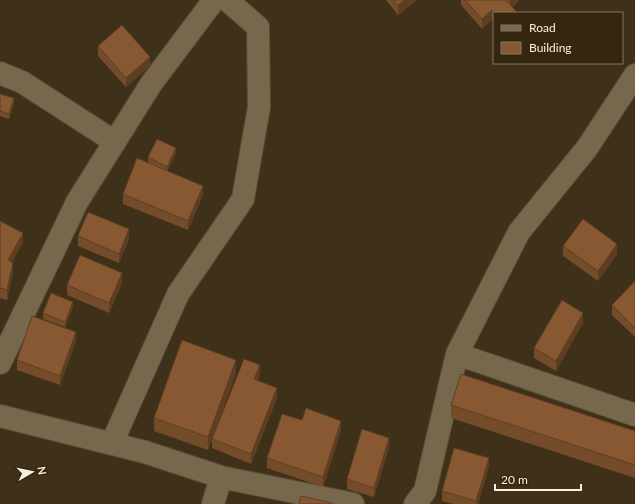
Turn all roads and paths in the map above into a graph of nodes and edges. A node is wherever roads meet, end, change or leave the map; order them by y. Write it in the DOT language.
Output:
graph roads {
  1 [pos="214,0"];
  2 [pos="227,0"];
  3 [pos="0,74"];
  4 [pos="635,75"];
  5 [pos="115,142"];
  6 [pos="457,354"];
  7 [pos="0,363"];
  8 [pos="635,415"];
  9 [pos="0,416"];
  10 [pos="112,443"];
  11 [pos="221,477"];
  12 [pos="213,504"];
  13 [pos="353,504"];
  14 [pos="415,504"];
  1 -- 5 [label="street"];
  2 -- 10 [label="street"];
  3 -- 5 [label="street"];
  4 -- 6 [label="street"];
  5 -- 7 [label="street"];
  6 -- 8 [label="street"];
  6 -- 14 [label="street"];
  9 -- 10 [label="street"];
  10 -- 11 [label="street"];
  11 -- 12 [label="street"];
  11 -- 13 [label="street"];
}
